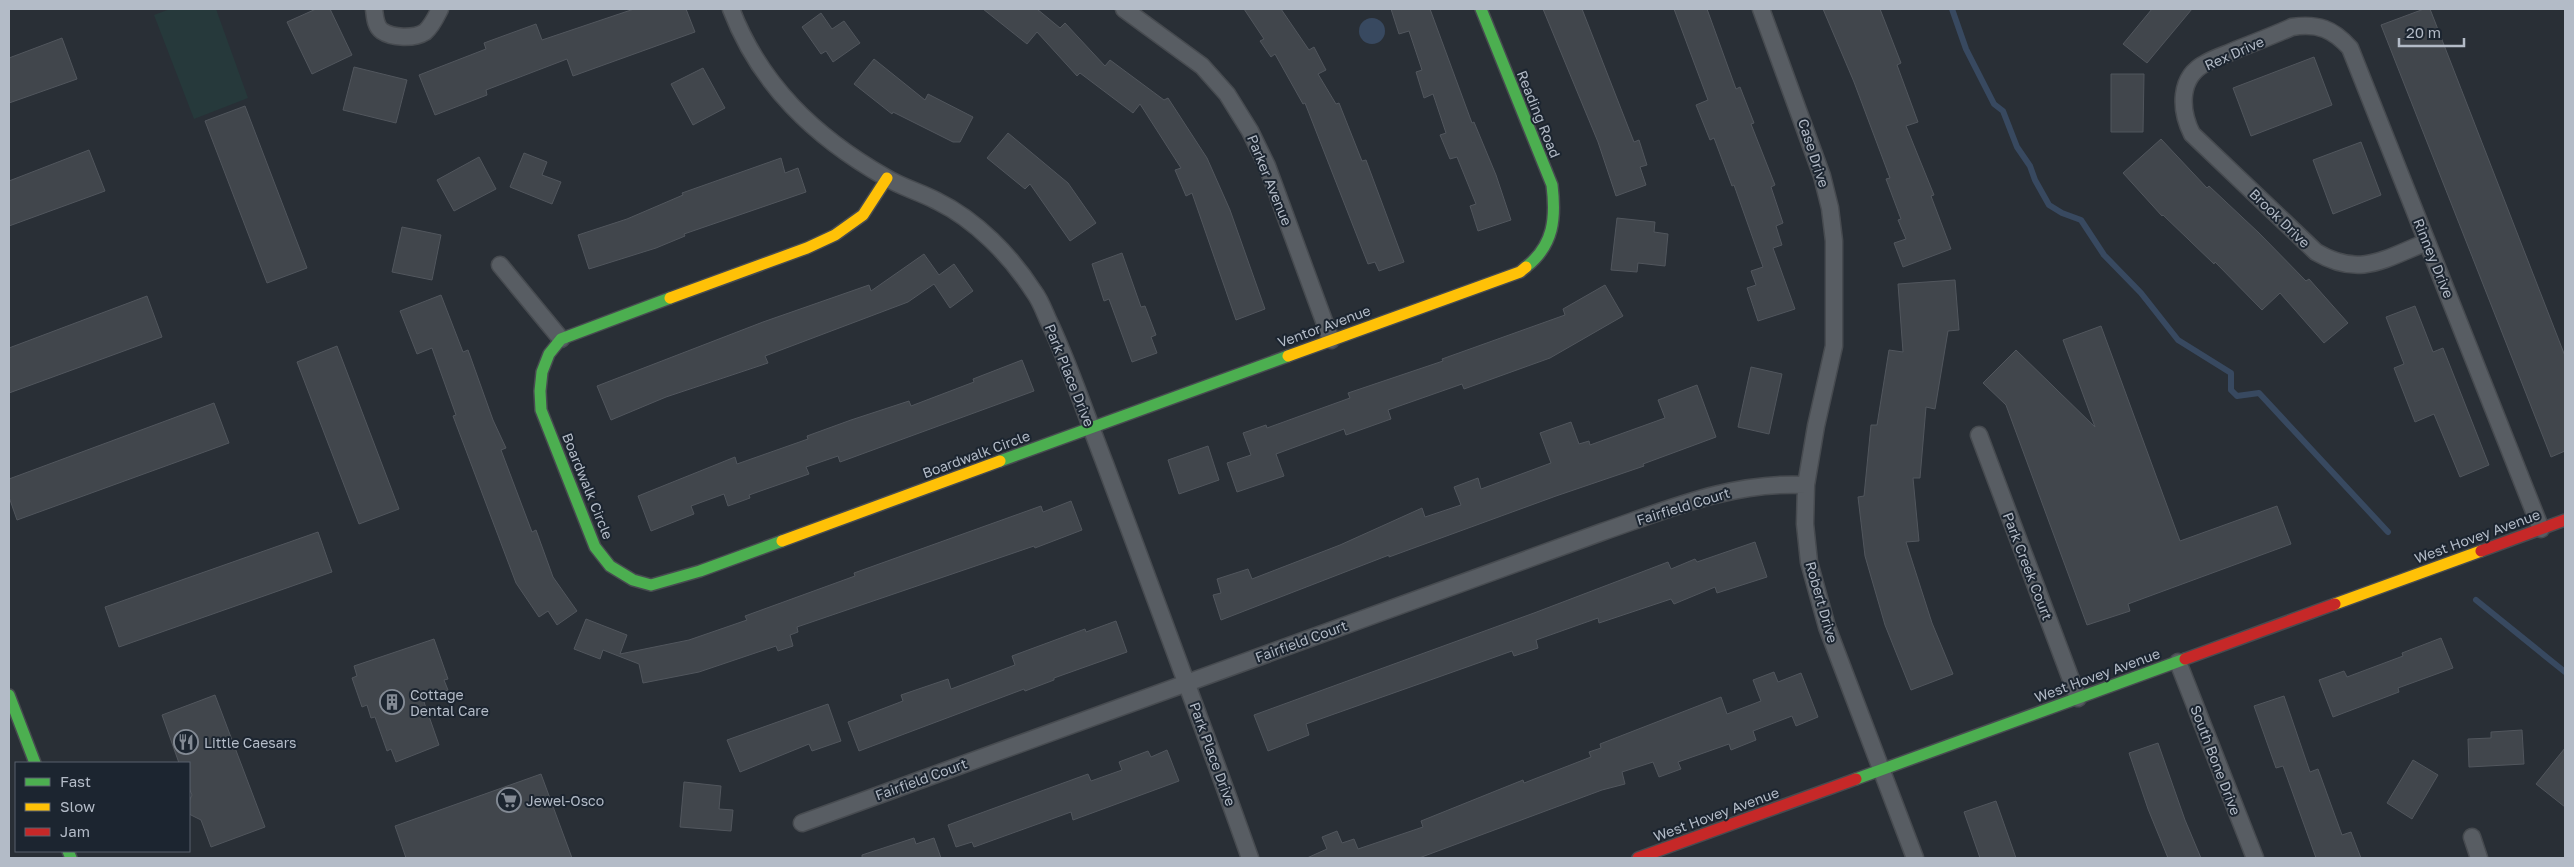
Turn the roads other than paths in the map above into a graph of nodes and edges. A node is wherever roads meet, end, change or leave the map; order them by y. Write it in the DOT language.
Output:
graph roads {
  1 [pos="374,9"];
  2 [pos="440,9"];
  3 [pos="731,9"];
  4 [pos="1124,9"];
  5 [pos="1481,9"];
  6 [pos="1761,9"];
  7 [pos="2292,27"];
  8 [pos="2184,89"];
  9 [pos="887,178"];
  10 [pos="1552,234"];
  11 [pos="2427,242"];
  12 [pos="500,265"];
  13 [pos="1835,305"];
  14 [pos="561,339"];
  15 [pos="1331,340"];
  16 [pos="1091,428"];
  17 [pos="1979,435"];
  18 [pos="1806,484"];
  19 [pos="2565,520"];
  20 [pos="2541,529"];
  21 [pos="2178,662"];
  22 [pos="1187,682"];
  23 [pos="9,695"];
  24 [pos="2078,698"];
  25 [pos="35,762"];
  26 [pos="1881,770"];
  27 [pos="802,823"];
  28 [pos="2472,837"];
  29 [pos="1250,858"];
  30 [pos="1638,858"];
  31 [pos="1915,858"];
  32 [pos="2255,858"];
  33 [pos="2479,858"];
  1 -- 2 [label="street"];
  3 -- 9 [label="street, Park Place Drive"];
  4 -- 15 [label="street, Parker Avenue"];
  5 -- 10 [label="street, Reading Road"];
  6 -- 13 [label="street, Case Drive"];
  7 -- 8 [label="street, Rex Drive"];
  7 -- 11 [label="street, Rinney Drive"];
  8 -- 11 [label="street, Brook Drive"];
  9 -- 14 [label="street"];
  9 -- 16 [label="street, Park Place Drive"];
  10 -- 15 [label="street, Ventor Avenue"];
  11 -- 20 [label="street, Rinney Drive"];
  12 -- 14 [label="street"];
  13 -- 18 [label="street, Robert Drive"];
  14 -- 16 [label="street, Boardwalk Circle"];
  15 -- 16 [label="street, Ventor Avenue"];
  16 -- 22 [label="street, Park Place Drive"];
  17 -- 24 [label="street, Park Creek Court"];
  18 -- 22 [label="street, Fairfield Court"];
  18 -- 26 [label="street, Robert Drive"];
  19 -- 20 [label="street, West Hovey Avenue"];
  20 -- 21 [label="street, West Hovey Avenue"];
  21 -- 24 [label="street, West Hovey Avenue"];
  21 -- 32 [label="street, South Bone Drive"];
  22 -- 27 [label="street, Fairfield Court"];
  22 -- 29 [label="street, Park Place Drive"];
  23 -- 25 [label="street"];
  24 -- 26 [label="street, West Hovey Avenue"];
  26 -- 30 [label="street, West Hovey Avenue"];
  26 -- 31 [label="street, Robert Drive"];
  28 -- 33 [label="street"];
}
